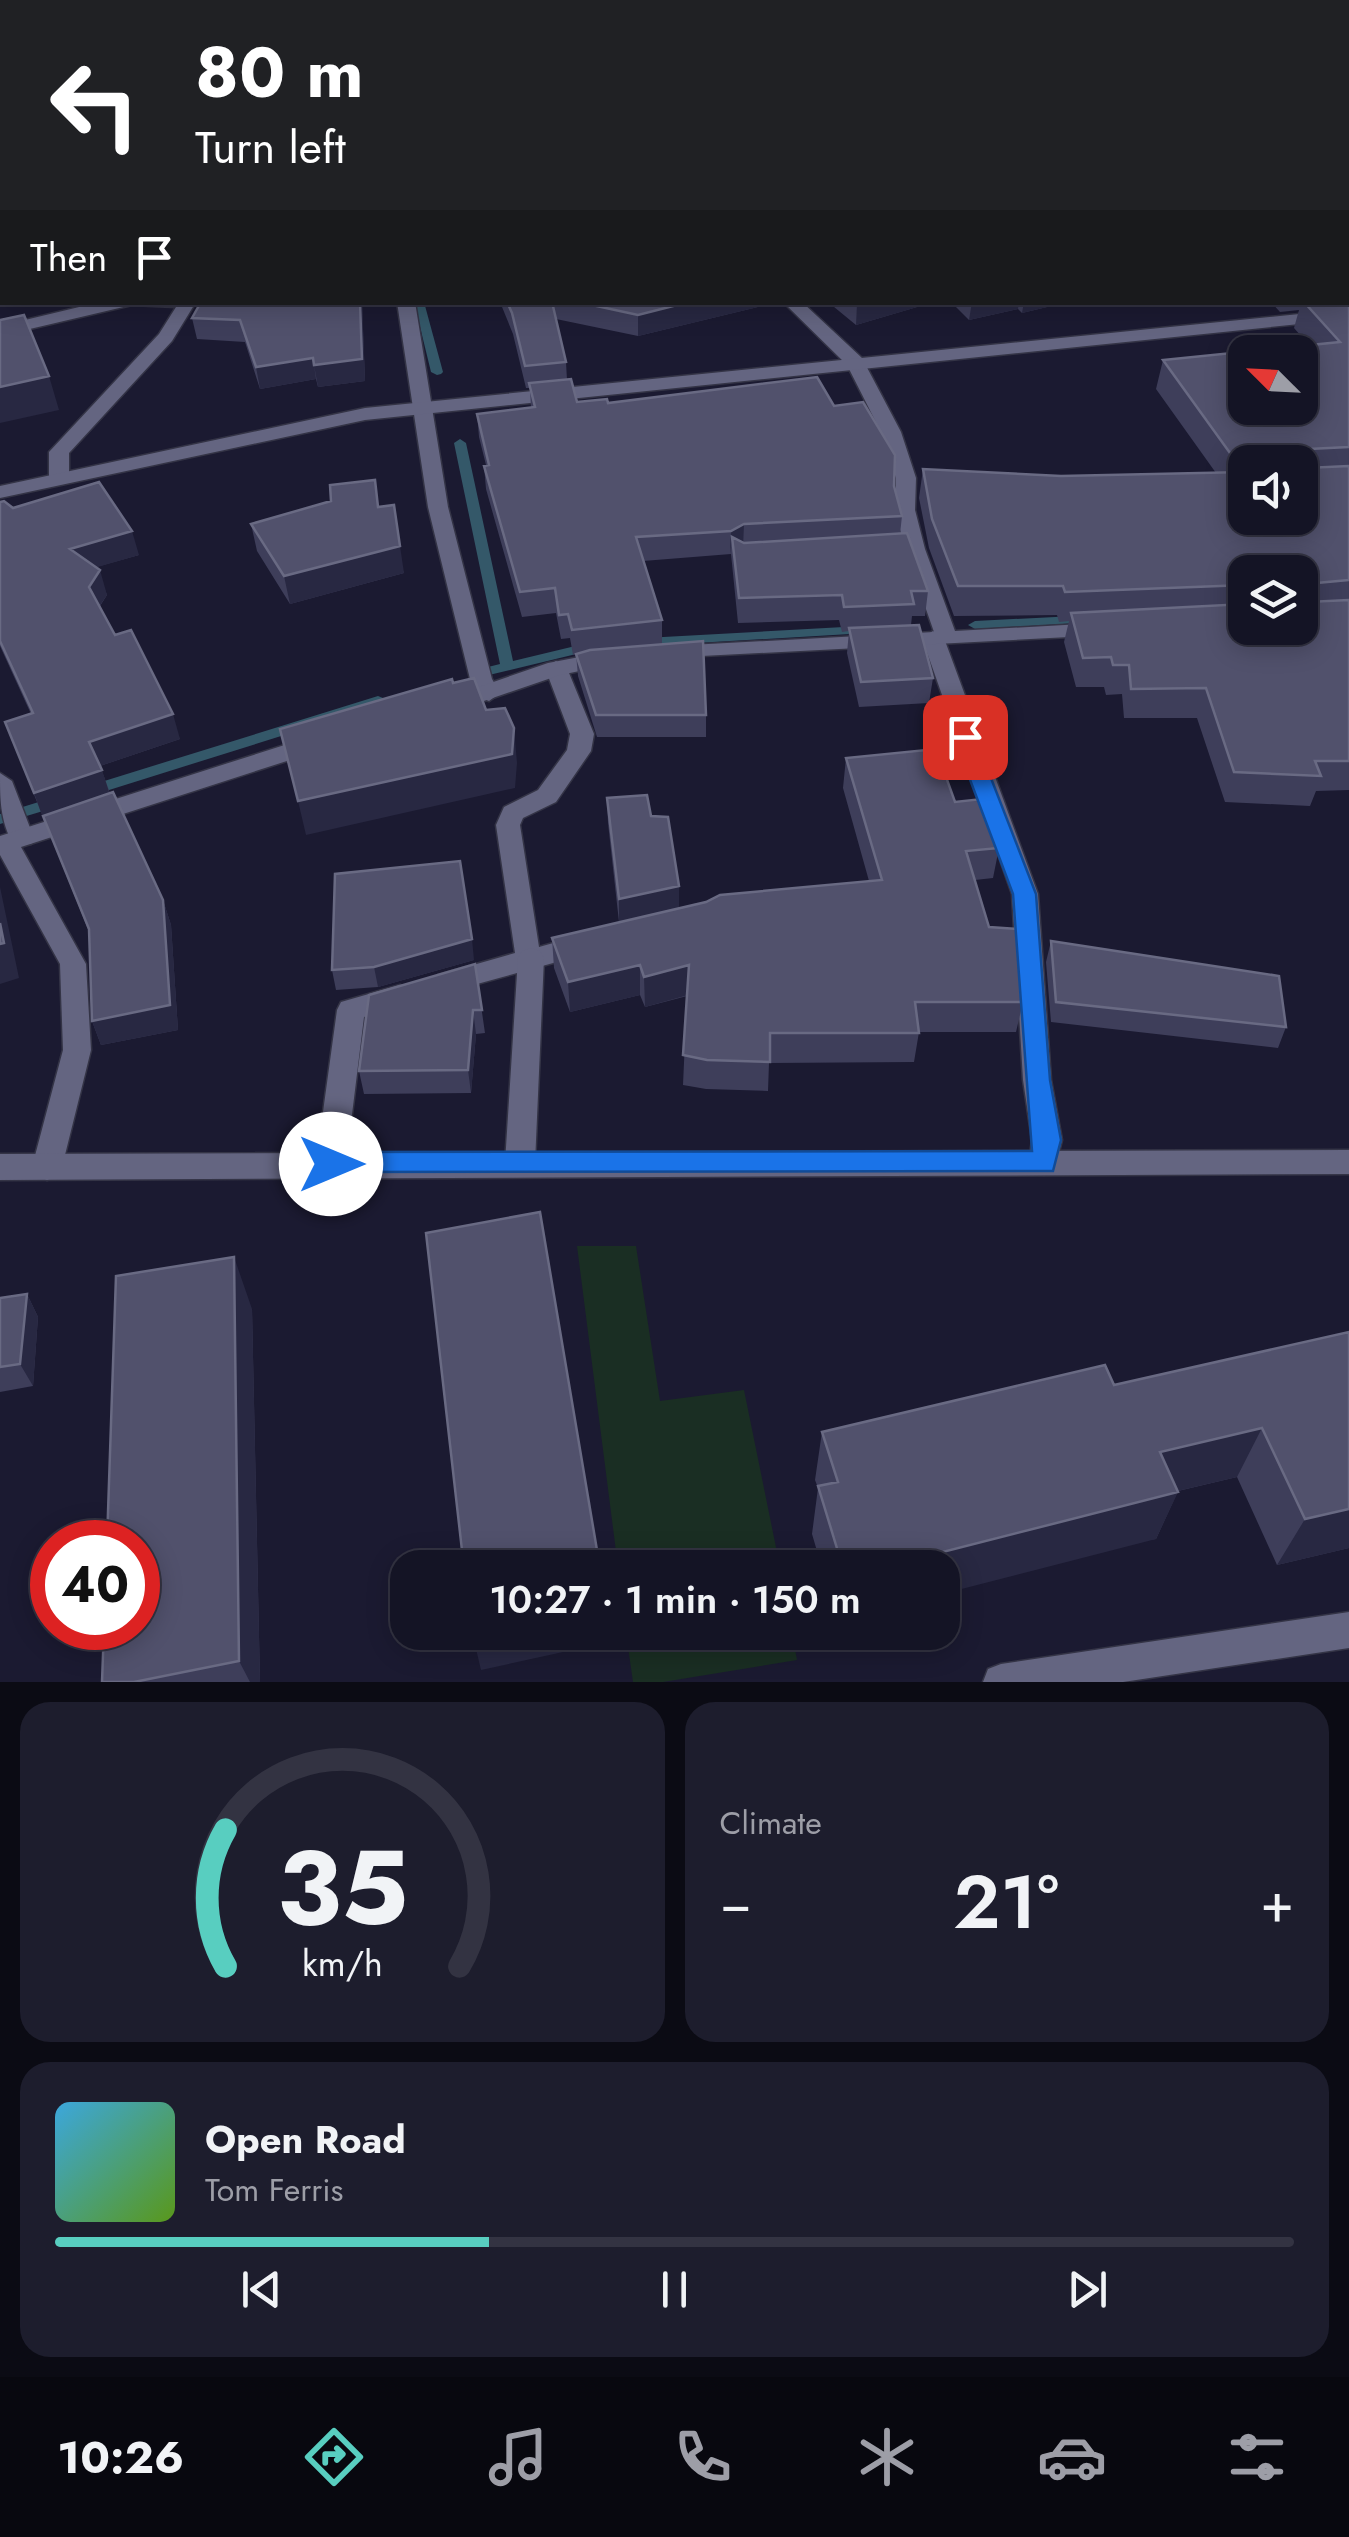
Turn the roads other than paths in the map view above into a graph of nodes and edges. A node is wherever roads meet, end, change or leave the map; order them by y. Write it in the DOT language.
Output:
graph roads {
  1 [pos="112,305"];
  2 [pos="186,305"];
  3 [pos="406,305"];
  4 [pos="794,305"];
  5 [pos="1349,314"];
  6 [pos="0,331"];
  7 [pos="855,362"];
  8 [pos="422,407"];
  9 [pos="60,477"];
  10 [pos="908,490"];
  11 [pos="934,490"];
  12 [pos="0,492"];
  13 [pos="1126,629"];
  14 [pos="940,638"];
  15 [pos="556,668"];
  16 [pos="489,693"];
  17 [pos="433,710"];
  18 [pos="349,733"];
  19 [pos="4,791"];
  20 [pos="12,839"];
  21 [pos="612,937"];
  22 [pos="531,958"];
  23 [pos="1349,1162"];
  24 [pos="520,1163"];
  25 [pos="1044,1163"];
  26 [pos="331,1164"];
  27 [pos="0,1167"];
  28 [pos="47,1167"];
  29 [pos="1349,1630"];
  30 [pos="1002,1682"];
  1 -- 6 [label="street"];
  2 -- 9 [label="street"];
  3 -- 8 [label="street"];
  4 -- 7 [label="street"];
  5 -- 7 [label="street"];
  7 -- 8 [label="street"];
  7 -- 10 [label="street"];
  8 -- 9 [label="street"];
  8 -- 16 [label="street"];
  9 -- 12 [label="street"];
  10 -- 11 [label="street"];
  10 -- 14 [label="street"];
  13 -- 14 [label="street"];
  14 -- 15 [label="street"];
  14 -- 25 [label="street"];
  15 -- 16 [label="street"];
  15 -- 22 [label="street"];
  16 -- 17 [label="street"];
  18 -- 20 [label="street"];
  19 -- 20 [label="street"];
  20 -- 28 [label="street"];
  21 -- 22 [label="street"];
  22 -- 24 [label="street"];
  22 -- 26 [label="street"];
  23 -- 25 [label="street"];
  24 -- 25 [label="street"];
  24 -- 26 [label="street"];
  26 -- 28 [label="street"];
  27 -- 28 [label="street"];
  29 -- 30 [label="street"];
}
